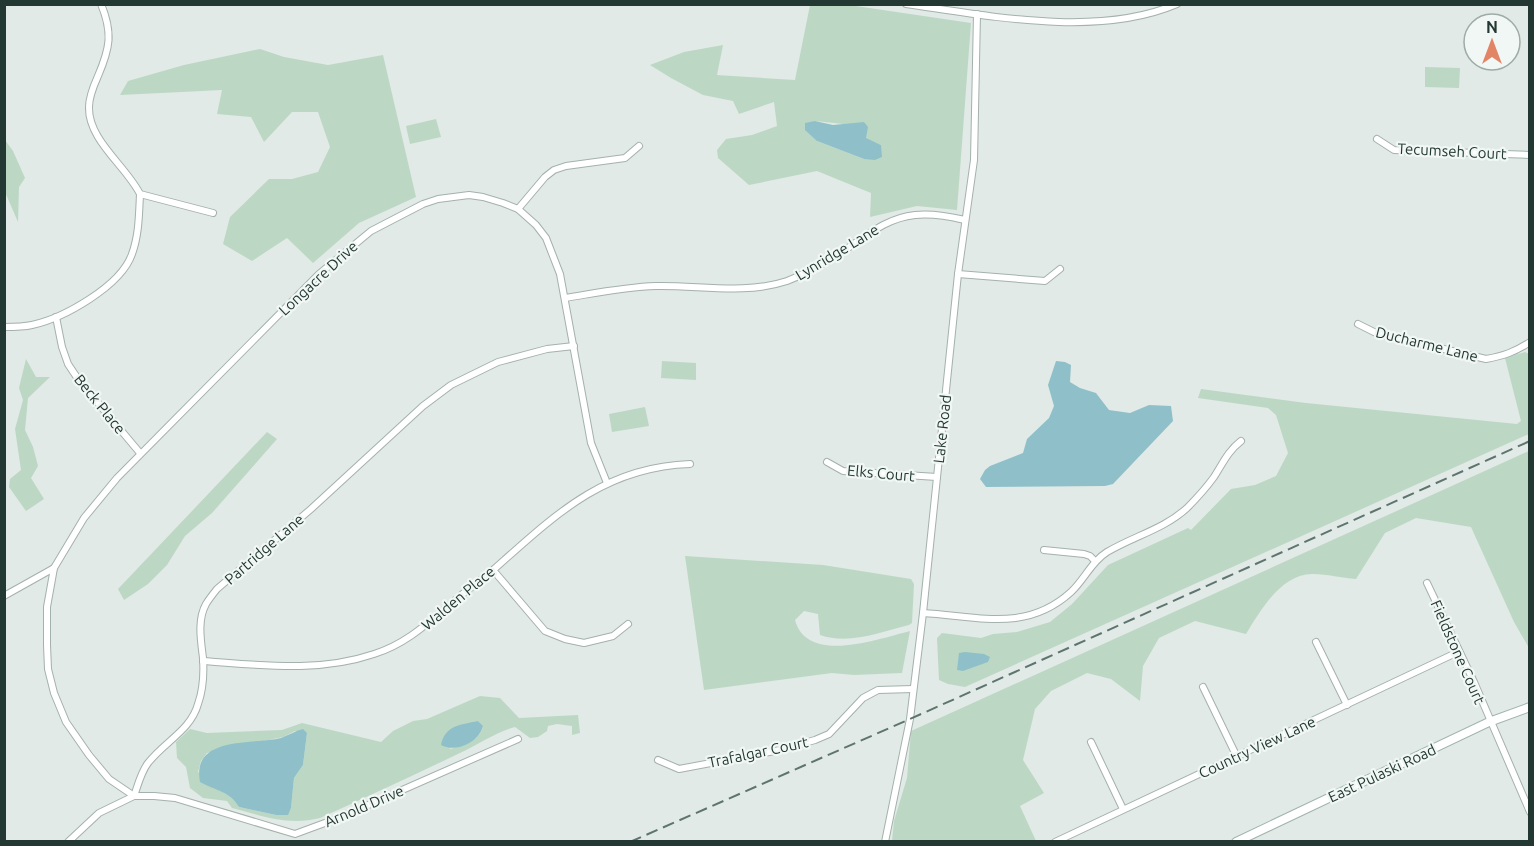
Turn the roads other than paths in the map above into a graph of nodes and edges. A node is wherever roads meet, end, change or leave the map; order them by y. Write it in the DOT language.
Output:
graph roads {
  1 [pos="101,4"];
  2 [pos="906,4"];
  3 [pos="1177,4"];
  4 [pos="977,14"];
  5 [pos="1377,139"];
  6 [pos="639,146"];
  7 [pos="1530,155"];
  8 [pos="140,194"];
  9 [pos="518,209"];
  10 [pos="213,213"];
  11 [pos="965,220"];
  12 [pos="1060,269"];
  13 [pos="958,274"];
  14 [pos="566,298"];
  15 [pos="56,317"];
  16 [pos="1358,324"];
  17 [pos="4,327"];
  18 [pos="1530,342"];
  19 [pos="574,346"];
  20 [pos="1241,441"];
  21 [pos="140,453"];
  22 [pos="827,462"];
  23 [pos="690,464"];
  24 [pos="937,477"];
  25 [pos="607,483"];
  26 [pos="1044,550"];
  27 [pos="1095,561"];
  28 [pos="54,568"];
  29 [pos="493,570"];
  30 [pos="1427,583"];
  31 [pos="4,596"];
  32 [pos="923,613"];
  33 [pos="628,624"];
  34 [pos="1316,642"];
  35 [pos="1458,652"];
  36 [pos="203,661"];
  37 [pos="1203,687"];
  38 [pos="913,689"];
  39 [pos="1347,705"];
  40 [pos="1530,707"];
  41 [pos="1489,722"];
  42 [pos="518,739"];
  43 [pos="1091,742"];
  44 [pos="1237,757"];
  45 [pos="658,760"];
  46 [pos="134,796"];
  47 [pos="1123,809"];
  48 [pos="1530,812"];
  49 [pos="68,842"];
  50 [pos="885,842"];
  51 [pos="1055,842"];
  52 [pos="1236,842"];
  1 -- 8 [label="street"];
  2 -- 4 [label="street"];
  3 -- 4 [label="street"];
  4 -- 11 [label="street, Lake Road"];
  5 -- 7 [label="street, Tecumseh Court"];
  6 -- 9 [label="street"];
  8 -- 10 [label="street"];
  8 -- 15 [label="street"];
  9 -- 14 [label="street, Longacre Drive"];
  9 -- 21 [label="street, Longacre Drive"];
  11 -- 13 [label="street, Lake Road"];
  11 -- 14 [label="street, Lynridge Lane"];
  12 -- 13 [label="street"];
  13 -- 24 [label="street, Lake Road"];
  14 -- 19 [label="street, Longacre Drive"];
  15 -- 17 [label="street"];
  15 -- 21 [label="street, Beck Place"];
  16 -- 18 [label="street, Ducharme Lane"];
  19 -- 25 [label="street, Longacre Drive"];
  19 -- 36 [label="street, Partridge Lane"];
  20 -- 27 [label="street"];
  21 -- 28 [label="street, Longacre Drive"];
  22 -- 24 [label="street, Elks Court"];
  23 -- 25 [label="street, Walden Place"];
  24 -- 32 [label="street, Lake Road"];
  25 -- 29 [label="street, Walden Place"];
  26 -- 27 [label="street"];
  27 -- 32 [label="street"];
  28 -- 31 [label="street, Longacre Drive"];
  28 -- 46 [label="street"];
  29 -- 33 [label="street"];
  29 -- 36 [label="street, Walden Place"];
  30 -- 35 [label="street, Fieldstone Court"];
  32 -- 38 [label="street, Lake Road"];
  34 -- 39 [label="street"];
  35 -- 39 [label="street, Country View Lane"];
  35 -- 41 [label="street, Fieldstone Court"];
  36 -- 46 [label="street, Partridge Lane"];
  37 -- 44 [label="street"];
  38 -- 45 [label="street, Trafalgar Court"];
  38 -- 50 [label="street, Lake Road"];
  39 -- 44 [label="street, Country View Lane"];
  40 -- 41 [label="main road, East Pulaski Road"];
  41 -- 48 [label="street, Fieldstone Court"];
  41 -- 52 [label="main road, East Pulaski Road"];
  42 -- 46 [label="street, Arnold Drive"];
  43 -- 47 [label="street"];
  44 -- 47 [label="street, Country View Lane"];
  46 -- 49 [label="street"];
  47 -- 51 [label="street, Country View Lane"];
}
